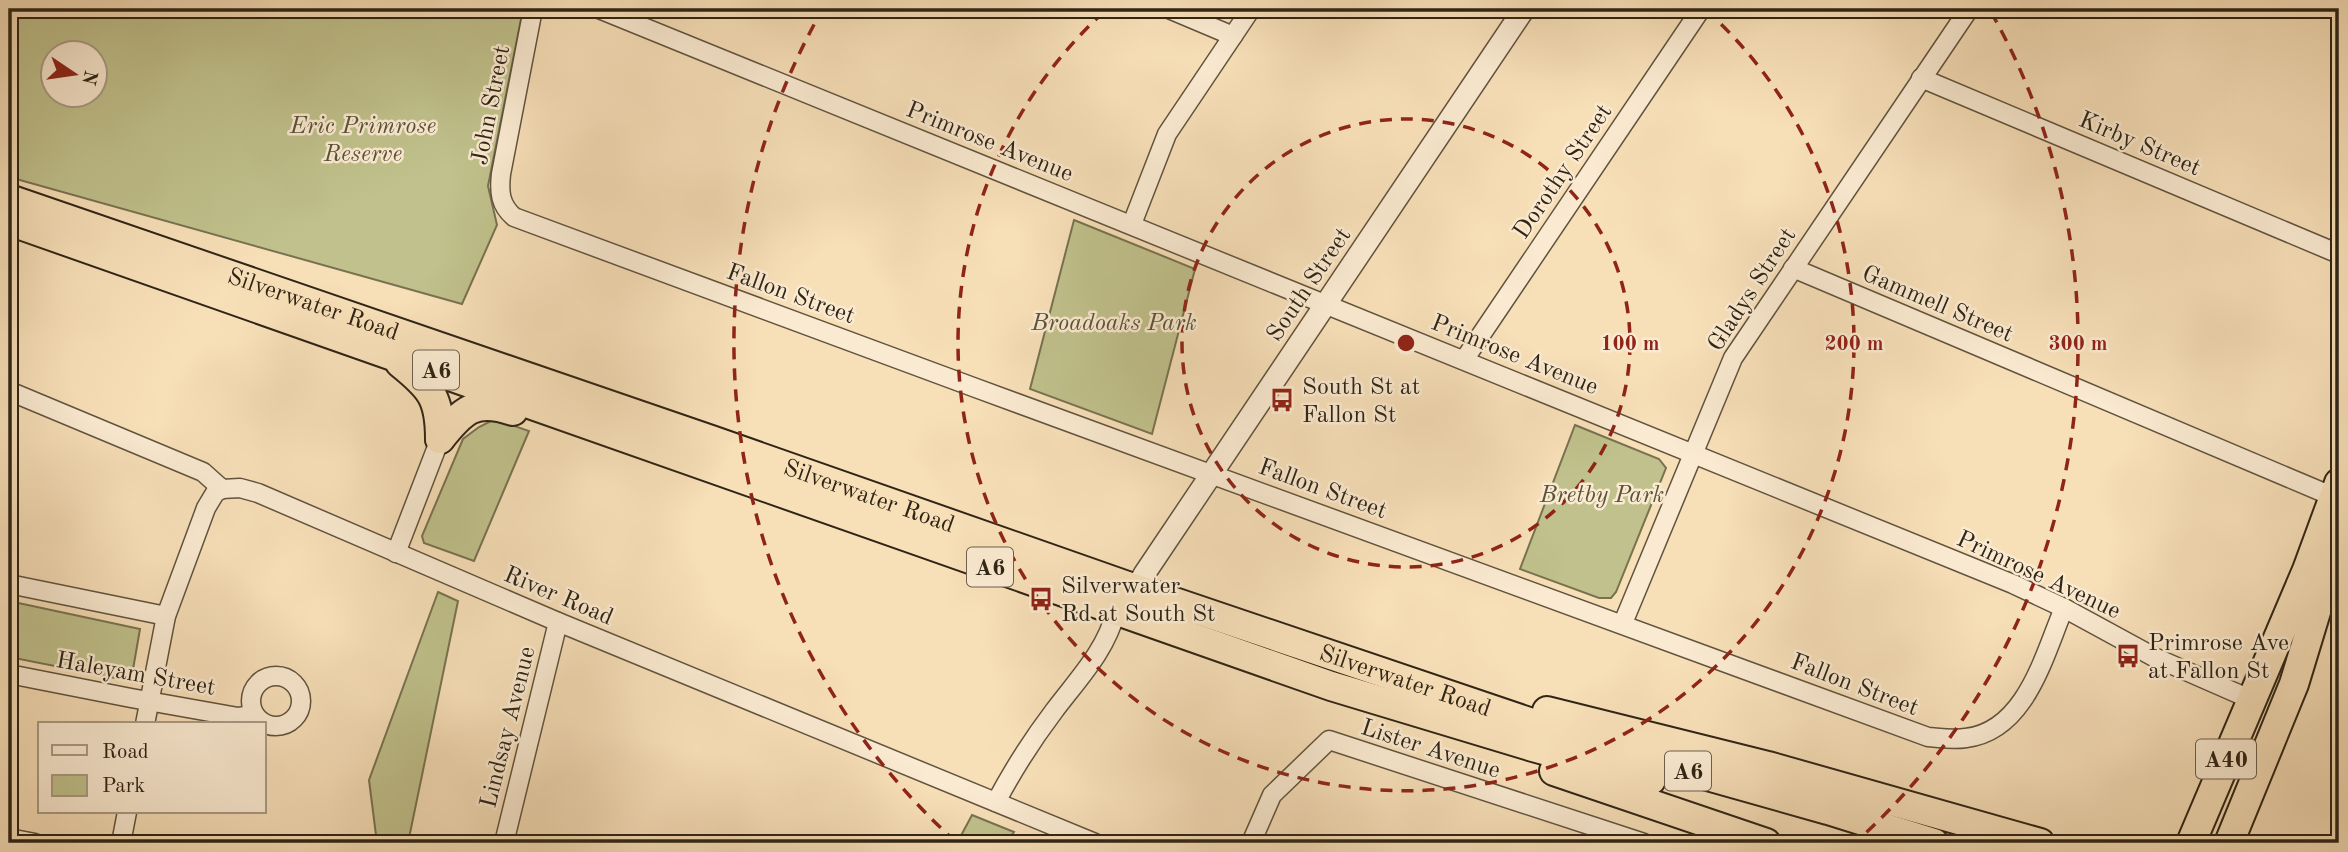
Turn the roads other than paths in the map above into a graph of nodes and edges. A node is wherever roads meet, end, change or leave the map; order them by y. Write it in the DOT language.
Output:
graph roads {
  1 [pos="533,9"];
  2 [pos="599,9"];
  3 [pos="1168,9"];
  4 [pos="1251,9"];
  5 [pos="1524,9"];
  6 [pos="1701,9"];
  7 [pos="1969,9"];
  8 [pos="1233,36"];
  9 [pos="1922,78"];
  10 [pos="9,199"];
  11 [pos="505,210"];
  12 [pos="9,221"];
  13 [pos="1132,224"];
  14 [pos="2339,254"];
  15 [pos="1793,268"];
  16 [pos="1325,304"];
  17 [pos="387,352"];
  18 [pos="1464,360"];
  19 [pos="9,391"];
  20 [pos="440,439"];
  21 [pos="648,447"];
  22 [pos="1693,453"];
  23 [pos="1213,475"];
  24 [pos="222,489"];
  25 [pos="2336,490"];
  26 [pos="2337,546"];
  27 [pos="396,553"];
  28 [pos="9,584"];
  29 [pos="1136,589"];
  30 [pos="2064,608"];
  31 [pos="1116,611"];
  32 [pos="166,616"];
  33 [pos="558,622"];
  34 [pos="1623,623"];
  35 [pos="9,674"];
  36 [pos="1444,693"];
  37 [pos="1361,696"];
  38 [pos="2250,699"];
  39 [pos="149,702"];
  40 [pos="255,715"];
  41 [pos="145,722"];
  42 [pos="996,802"];
  43 [pos="127,814"];
  44 [pos="2201,835"];
  45 [pos="9,838"];
  46 [pos="35,843"];
  47 [pos="121,843"];
  48 [pos="504,843"];
  49 [pos="1095,843"];
  50 [pos="1251,843"];
  51 [pos="1644,843"];
  52 [pos="1766,843"];
  53 [pos="1869,843"];
  54 [pos="1934,843"];
  55 [pos="2040,843"];
  56 [pos="2178,843"];
  57 [pos="2231,843"];
  1 -- 11 [label="street, John Street"];
  2 -- 13 [label="street, Primrose Avenue"];
  3 -- 8 [label="street"];
  4 -- 8 [label="street"];
  5 -- 16 [label="street, South Street"];
  6 -- 18 [label="street, Dorothy Street"];
  7 -- 9 [label="street, Gladys Street"];
  8 -- 13 [label="street"];
  9 -- 14 [label="street, Kirby Street"];
  9 -- 15 [label="street, Gladys Street"];
  10 -- 29 [label="highway, Silverwater Road / A6"];
  11 -- 23 [label="street, Fallon Street"];
  12 -- 17 [label="highway, Silverwater Road / A6"];
  13 -- 16 [label="street, Primrose Avenue"];
  15 -- 22 [label="street, Gladys Street"];
  15 -- 25 [label="street, Gammell Street"];
  16 -- 18 [label="street, Primrose Avenue"];
  16 -- 23 [label="street, South Street"];
  17 -- 20 [label="highway"];
  17 -- 21 [label="highway, Silverwater Road / A6"];
  18 -- 22 [label="street, Primrose Avenue"];
  19 -- 24 [label="street, River Road"];
  20 -- 21 [label="highway"];
  20 -- 27 [label="street"];
  21 -- 31 [label="highway, Silverwater Road / A6"];
  22 -- 30 [label="street, Primrose Avenue"];
  22 -- 34 [label="street, Gladys Street"];
  23 -- 29 [label="street, South Street"];
  23 -- 34 [label="street, Fallon Street"];
  24 -- 27 [label="street, River Road"];
  24 -- 32 [label="street"];
  25 -- 38 [label="highway, A40"];
  26 -- 44 [label="highway, A40"];
  26 -- 57 [label="highway"];
  27 -- 33 [label="street, River Road"];
  28 -- 32 [label="street"];
  29 -- 36 [label="highway, Silverwater Road / A6"];
  30 -- 34 [label="street, Fallon Street"];
  30 -- 38 [label="street, Primrose Avenue"];
  31 -- 37 [label="highway, Silverwater Road / A6"];
  31 -- 42 [label="street"];
  32 -- 39 [label="street"];
  33 -- 42 [label="street, River Road"];
  33 -- 48 [label="street, Lindsay Avenue"];
  35 -- 39 [label="street, Haleyam Street"];
  36 -- 54 [label="highway, Silverwater Road / A6"];
  36 -- 55 [label="highway"];
  37 -- 52 [label="highway"];
  37 -- 53 [label="highway, Silverwater Road / A6"];
  38 -- 44 [label="highway, A40"];
  39 -- 40 [label="street, Haleyam Street"];
  39 -- 41 [label="street"];
  42 -- 49 [label="street, River Road"];
  43 -- 47 [label="street"];
  44 -- 56 [label="highway"];
  45 -- 46 [label="street"];
  50 -- 51 [label="street, Lister Avenue"];
}
